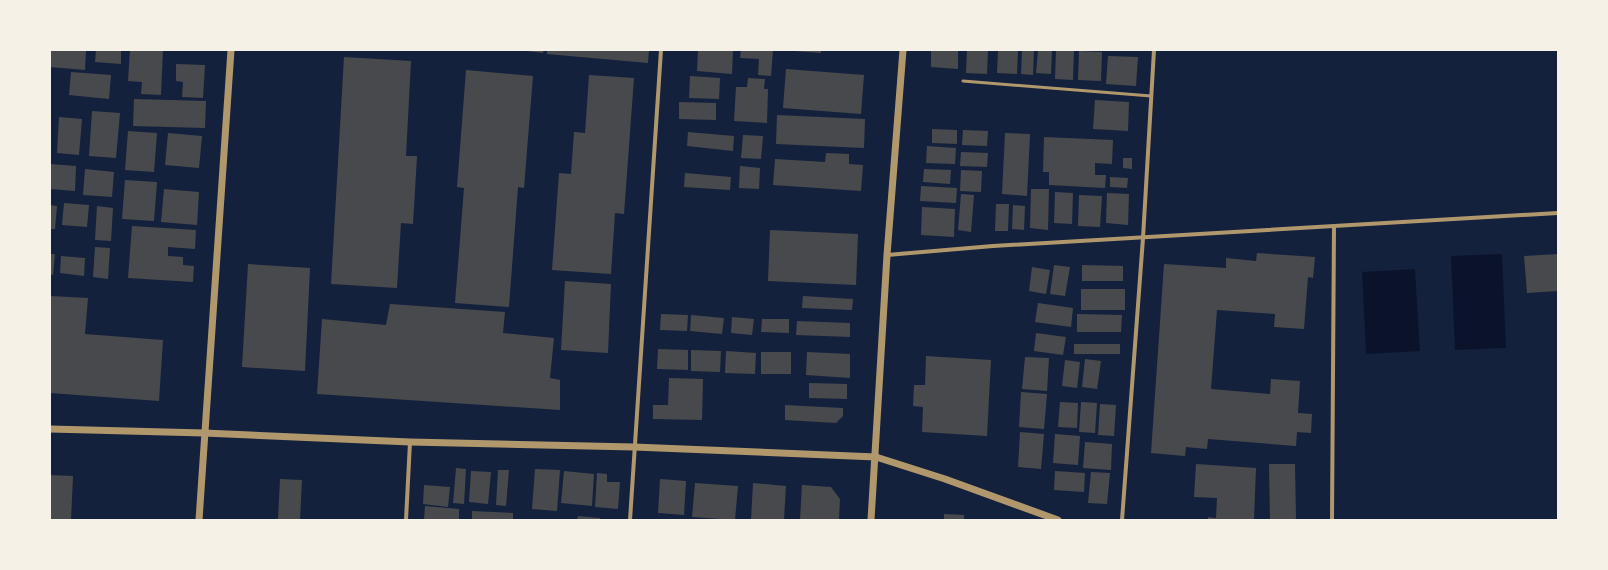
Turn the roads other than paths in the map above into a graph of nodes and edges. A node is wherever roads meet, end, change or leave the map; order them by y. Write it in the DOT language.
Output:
graph roads {
  1 [pos="231,50"];
  2 [pos="661,50"];
  3 [pos="903,50"];
  4 [pos="1154,50"];
  5 [pos="963,82"];
  6 [pos="1152,96"];
  7 [pos="1558,213"];
  8 [pos="1334,226"];
  9 [pos="1143,238"];
  10 [pos="887,255"];
  11 [pos="50,429"];
  12 [pos="204,433"];
  13 [pos="410,442"];
  14 [pos="634,447"];
  15 [pos="876,457"];
  16 [pos="199,520"];
  17 [pos="406,520"];
  18 [pos="630,520"];
  19 [pos="871,520"];
  20 [pos="1058,520"];
  21 [pos="1122,520"];
  22 [pos="1332,520"];
  1 -- 12 [label="street"];
  2 -- 14 [label="street"];
  3 -- 10 [label="street"];
  4 -- 6 [label="street"];
  5 -- 6 [label="lane"];
  6 -- 9 [label="street"];
  7 -- 8 [label="street"];
  8 -- 9 [label="street"];
  8 -- 22 [label="street"];
  9 -- 10 [label="street"];
  9 -- 21 [label="street"];
  10 -- 15 [label="street"];
  11 -- 12 [label="street"];
  12 -- 13 [label="street"];
  12 -- 16 [label="street"];
  13 -- 14 [label="street"];
  13 -- 17 [label="street"];
  14 -- 15 [label="street"];
  14 -- 18 [label="street"];
  15 -- 19 [label="street"];
  15 -- 20 [label="street"];
}
